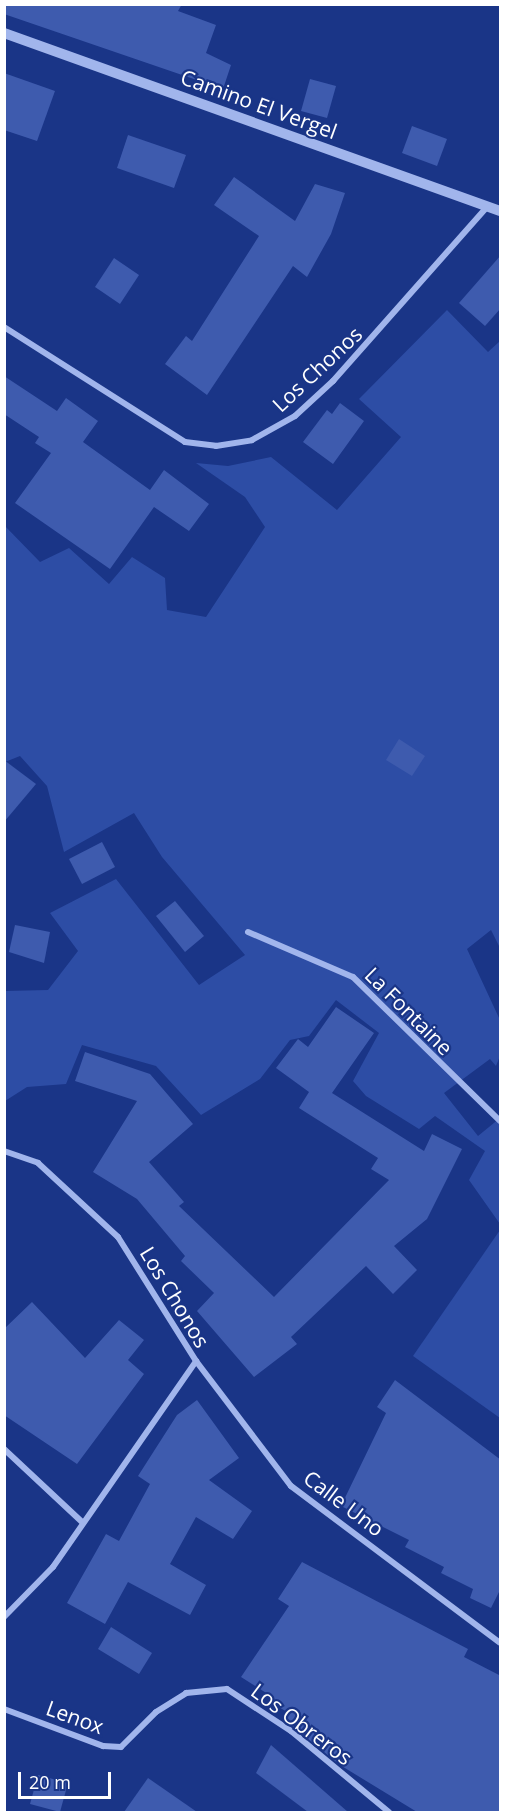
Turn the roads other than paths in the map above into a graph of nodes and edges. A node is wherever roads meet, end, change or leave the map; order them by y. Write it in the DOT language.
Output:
graph roads {
  1 [pos="4,33"];
  2 [pos="487,207"];
  3 [pos="501,211"];
  4 [pos="4,327"];
  5 [pos="248,932"];
  6 [pos="501,1121"];
  7 [pos="4,1151"];
  8 [pos="196,1361"];
  9 [pos="4,1449"];
  10 [pos="83,1523"];
  11 [pos="4,1617"];
  12 [pos="501,1643"];
  13 [pos="4,1709"];
  14 [pos="156,1712"];
  15 [pos="389,1812"];
  1 -- 2 [label="street, Camino El Vergel"];
  2 -- 3 [label="street, Camino El Vergel"];
  2 -- 4 [label="street, Los Chonos"];
  5 -- 6 [label="street, La Fontaine"];
  7 -- 8 [label="street, Los Chonos"];
  8 -- 10 [label="street, Los Chonos"];
  8 -- 12 [label="street, Calle Uno"];
  9 -- 10 [label="street"];
  10 -- 11 [label="street, Los Chonos"];
  13 -- 14 [label="street, Lenox"];
  14 -- 15 [label="street, Los Obreros"];
}
